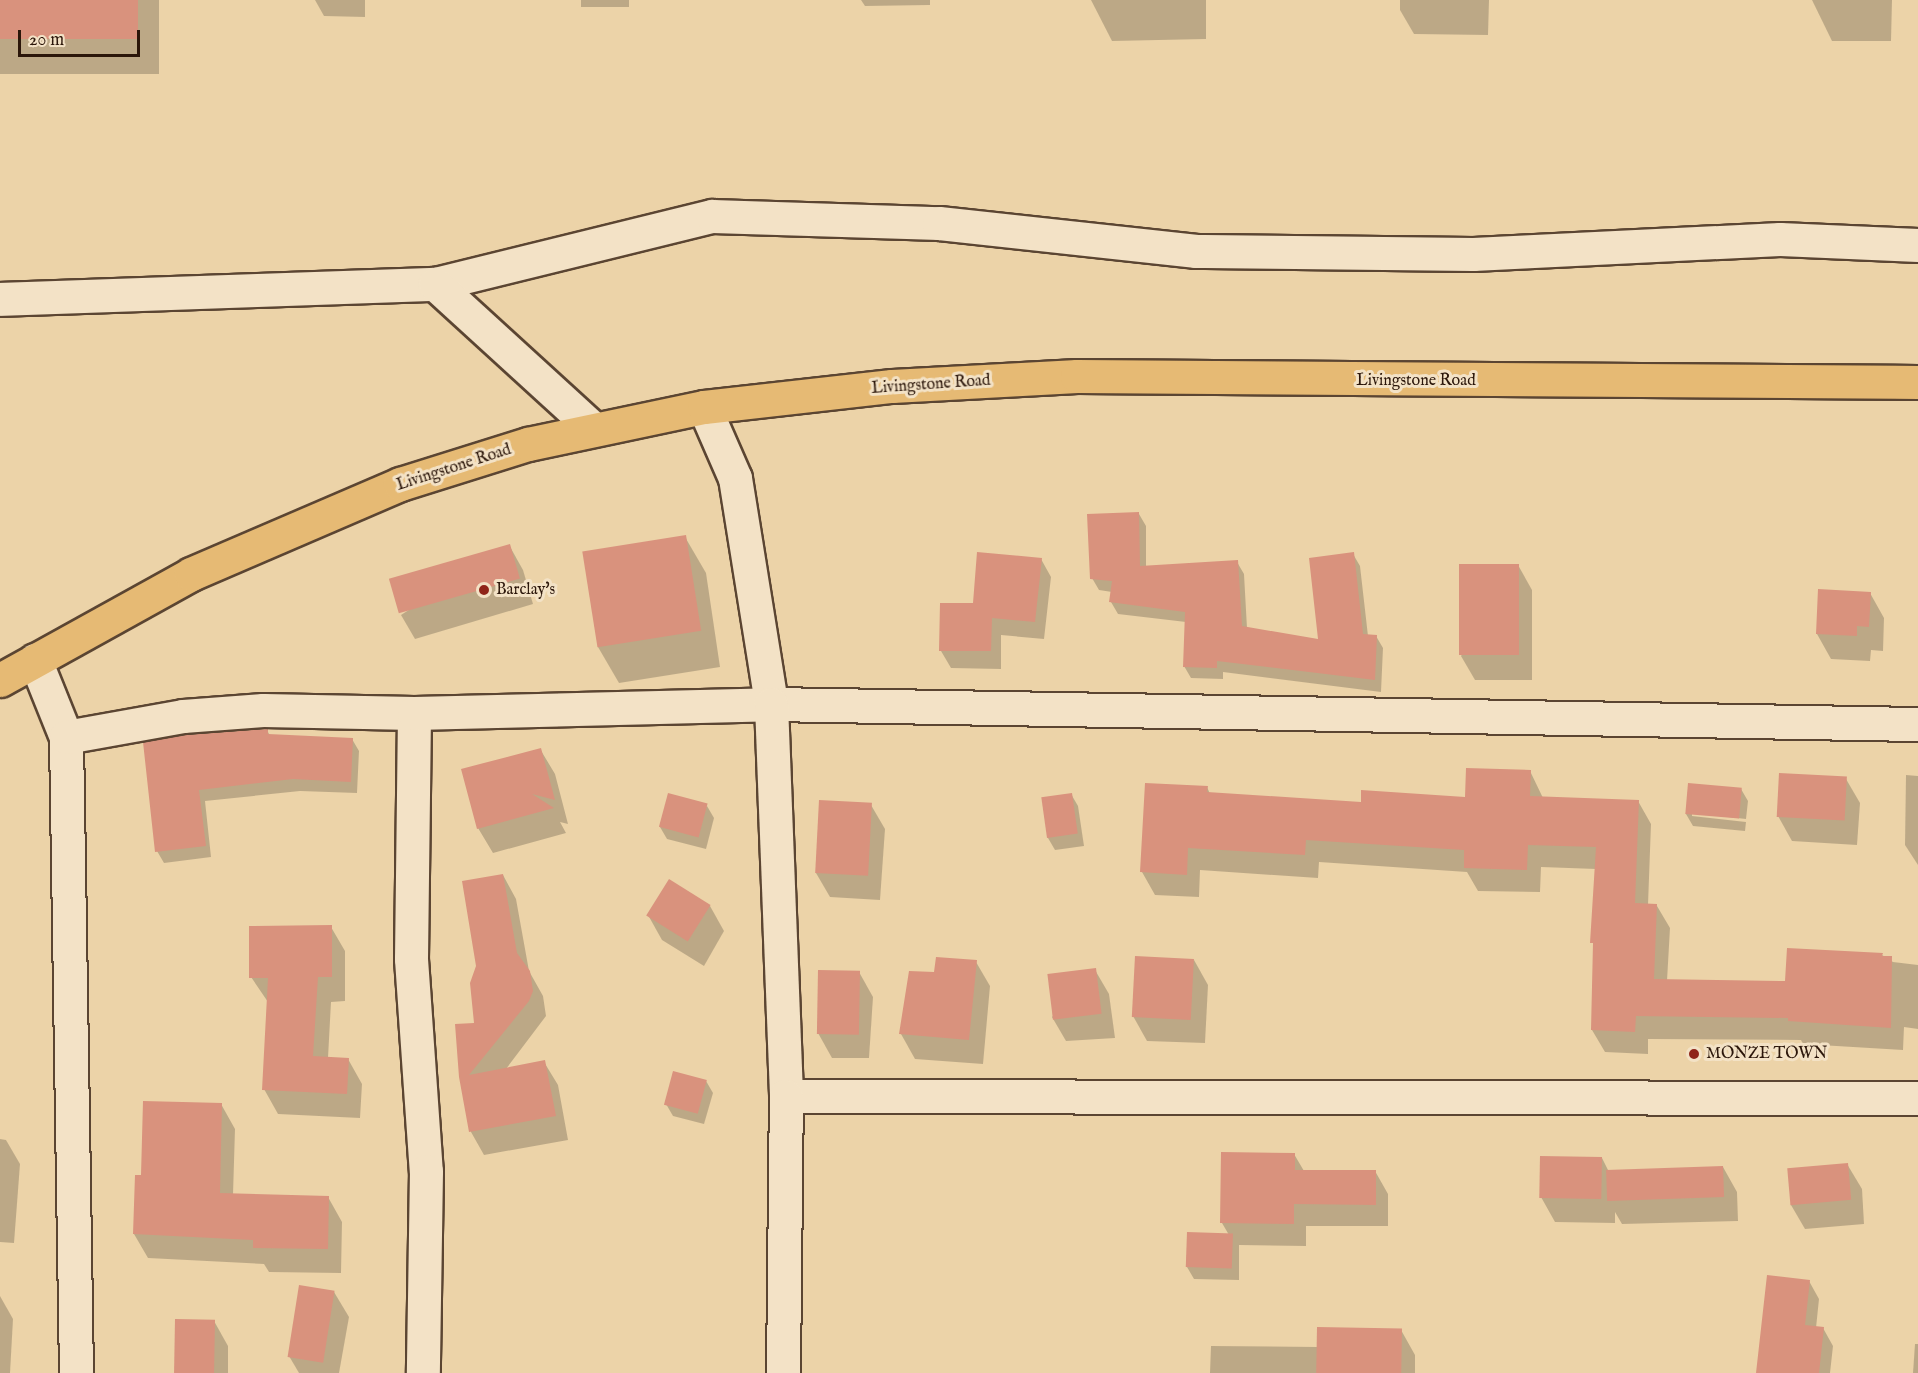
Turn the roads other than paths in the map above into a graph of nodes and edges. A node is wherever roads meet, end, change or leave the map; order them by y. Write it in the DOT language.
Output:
graph roads {
  1 [pos="1918,245"];
  2 [pos="435,284"];
  3 [pos="0,299"];
  4 [pos="1918,382"];
  5 [pos="704,408"];
  6 [pos="594,429"];
  7 [pos="35,660"];
  8 [pos="0,680"];
  9 [pos="771,704"];
  10 [pos="414,713"];
  11 [pos="1918,724"];
  12 [pos="66,737"];
  13 [pos="786,1096"];
  14 [pos="1918,1098"];
  15 [pos="76,1373"];
  16 [pos="423,1373"];
  17 [pos="783,1373"];
  1 -- 2 [label="street"];
  2 -- 3 [label="street"];
  2 -- 6 [label="street"];
  4 -- 5 [label="highway, Livingstone Road"];
  5 -- 6 [label="highway, Livingstone Road"];
  5 -- 9 [label="street"];
  6 -- 7 [label="highway, Livingstone Road"];
  7 -- 8 [label="highway, Livingstone Road"];
  7 -- 12 [label="street"];
  9 -- 10 [label="street"];
  9 -- 11 [label="street"];
  9 -- 13 [label="street"];
  10 -- 12 [label="street"];
  10 -- 16 [label="street"];
  12 -- 15 [label="street"];
  13 -- 14 [label="street"];
  13 -- 17 [label="street"];
}
